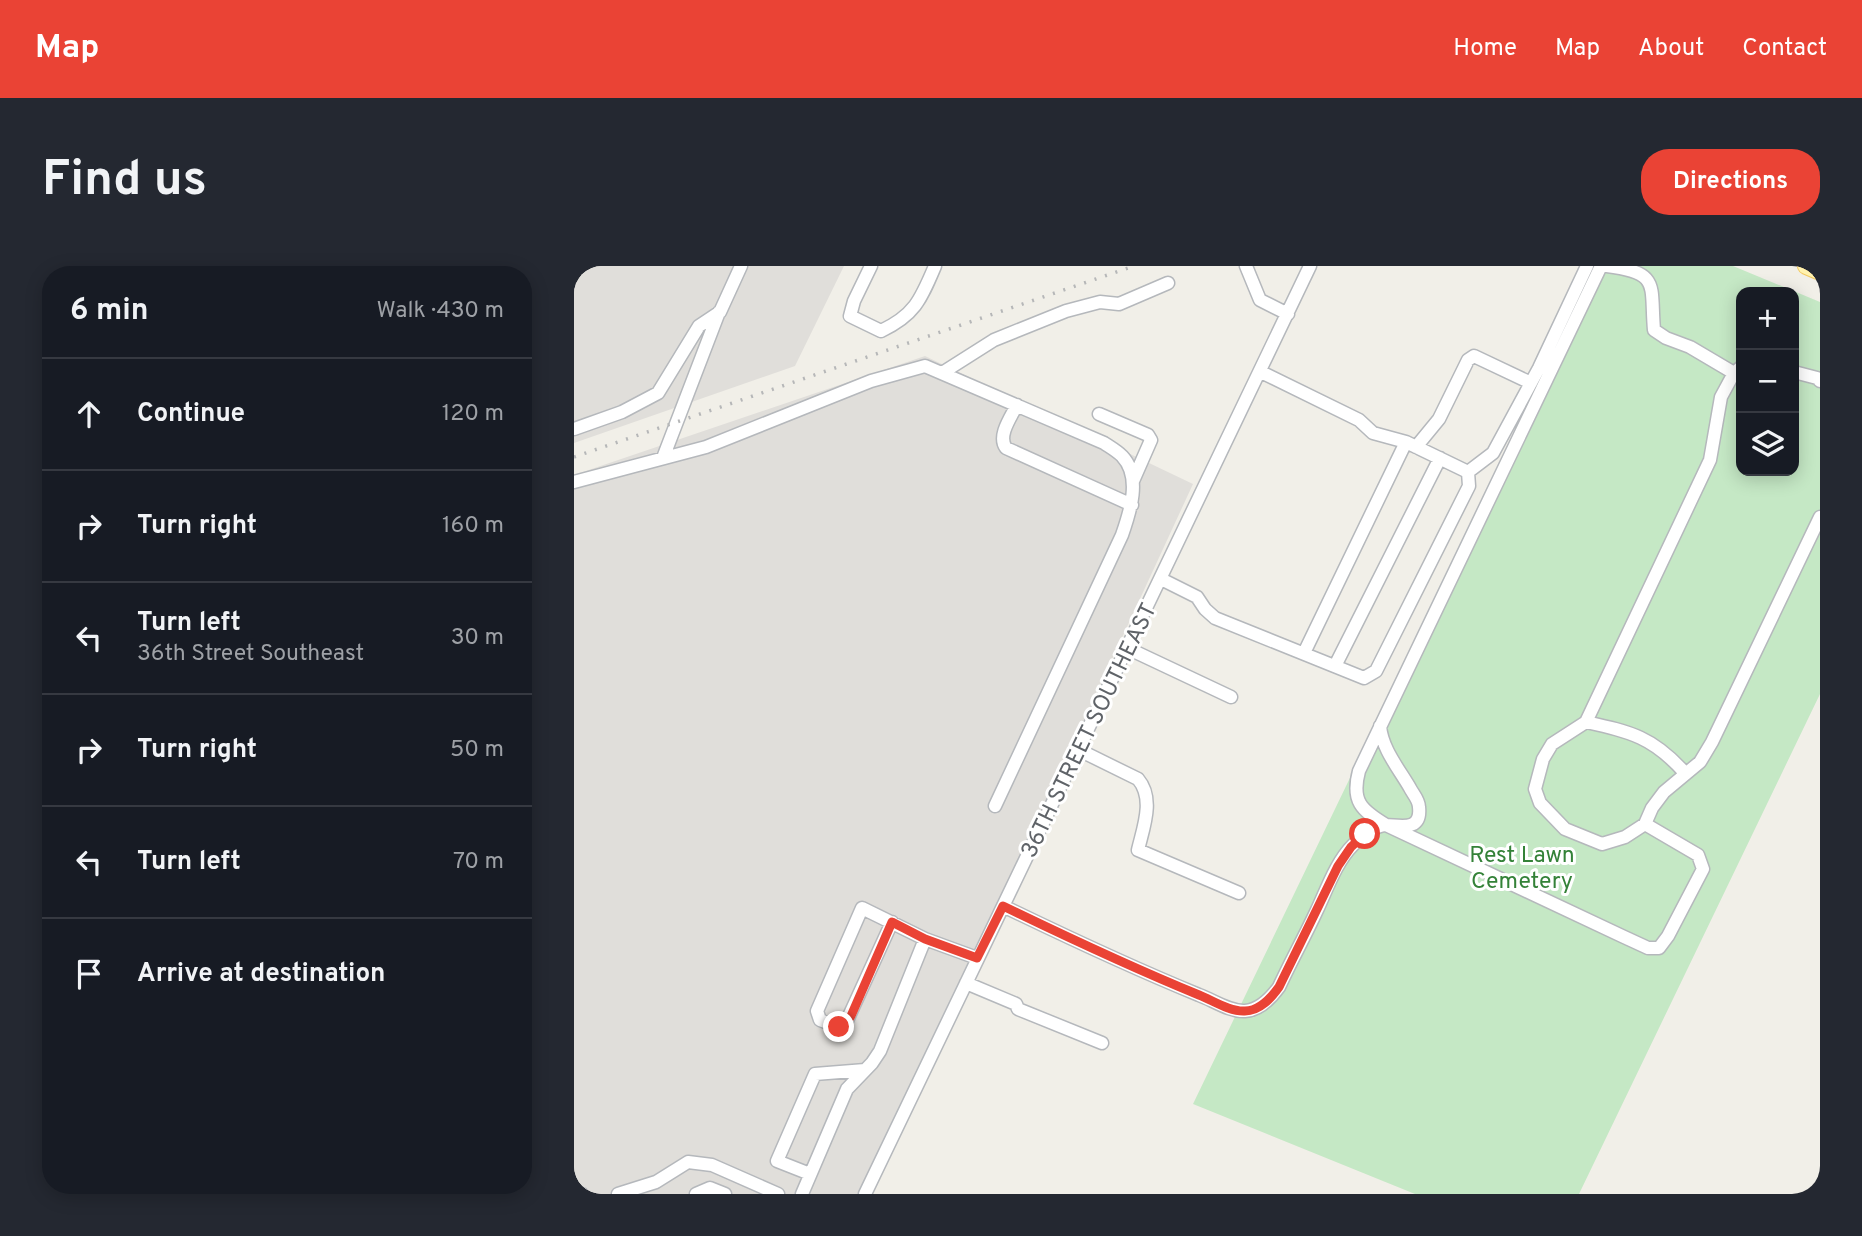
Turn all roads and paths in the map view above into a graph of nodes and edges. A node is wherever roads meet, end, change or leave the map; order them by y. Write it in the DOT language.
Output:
graph roads {
  1 [pos="741,266"];
  2 [pos="871,266"];
  3 [pos="935,266"];
  4 [pos="1246,266"];
  5 [pos="1310,266"];
  6 [pos="1587,266"];
  7 [pos="1601,266"];
  8 [pos="1607,266"];
  9 [pos="1806,266"];
  10 [pos="1820,272"];
  11 [pos="1168,284"];
  12 [pos="720,312"];
  13 [pos="1288,314"];
  14 [pos="1736,369"];
  15 [pos="1261,372"];
  16 [pos="942,373"];
  17 [pos="1736,373"];
  18 [pos="1799,373"];
  19 [pos="1819,377"];
  20 [pos="1531,383"];
  21 [pos="1017,405"];
  22 [pos="1099,414"];
  23 [pos="574,429"];
  24 [pos="1411,444"];
  25 [pos="663,458"];
  26 [pos="1440,458"];
  27 [pos="1468,472"];
  28 [pos="1133,481"];
  29 [pos="574,482"];
  30 [pos="1132,505"];
  31 [pos="1820,517"];
  32 [pos="1161,579"];
  33 [pos="1127,648"];
  34 [pos="1304,653"];
  35 [pos="1335,666"];
  36 [pos="1231,697"];
  37 [pos="1586,722"];
  38 [pos="1380,726"];
  39 [pos="1079,750"];
  40 [pos="1685,773"];
  41 [pos="995,806"];
  42 [pos="1645,824"];
  43 [pos="1386,825"];
  44 [pos="1240,893"];
  45 [pos="1003,906"];
  46 [pos="892,922"];
  47 [pos="925,939"];
  48 [pos="977,958"];
  49 [pos="966,983"];
  50 [pos="1102,1043"];
  51 [pos="865,1070"];
  52 [pos="810,1174"];
  53 [pos="574,1192"];
  54 [pos="582,1194"];
  55 [pos="618,1194"];
  56 [pos="696,1194"];
  57 [pos="725,1194"];
  58 [pos="777,1194"];
  59 [pos="802,1194"];
  60 [pos="866,1194"];
  1 -- 12 [label="street"];
  2 -- 3 [label="street"];
  4 -- 13 [label="street"];
  5 -- 13 [label="street, 36TH STREET SOUTHEAST"];
  6 -- 20 [label="street"];
  7 -- 38 [label="street"];
  8 -- 14 [label="street"];
  9 -- 10 [label="main road"];
  11 -- 16 [label="street"];
  12 -- 23 [label="street"];
  12 -- 25 [label="street"];
  13 -- 15 [label="street, 36TH STREET SOUTHEAST"];
  15 -- 24 [label="street"];
  15 -- 32 [label="street, 36TH STREET SOUTHEAST"];
  16 -- 21 [label="street"];
  16 -- 25 [label="street"];
  17 -- 37 [label="street"];
  18 -- 19 [label="street"];
  20 -- 24 [label="street"];
  20 -- 27 [label="street"];
  21 -- 28 [label="street"];
  21 -- 30 [label="street"];
  22 -- 28 [label="street"];
  24 -- 26 [label="street"];
  24 -- 34 [label="street"];
  25 -- 29 [label="street"];
  26 -- 27 [label="street"];
  26 -- 35 [label="street"];
  27 -- 35 [label="street"];
  28 -- 30 [label="street"];
  30 -- 41 [label="street"];
  31 -- 40 [label="street"];
  32 -- 33 [label="street, 36TH STREET SOUTHEAST"];
  32 -- 34 [label="street"];
  33 -- 36 [label="street"];
  33 -- 39 [label="street, 36TH STREET SOUTHEAST"];
  34 -- 35 [label="street"];
  37 -- 40 [label="street"];
  37 -- 42 [label="street"];
  38 -- 43 [label="street"];
  38 -- 43 [label="street"];
  39 -- 44 [label="street"];
  39 -- 45 [label="street, 36TH STREET SOUTHEAST"];
  40 -- 42 [label="street"];
  42 -- 43 [label="street"];
  43 -- 45 [label="street"];
  45 -- 48 [label="street, 36TH STREET SOUTHEAST"];
  46 -- 46 [label="street"];
  46 -- 47 [label="street"];
  47 -- 48 [label="street"];
  47 -- 51 [label="street"];
  48 -- 49 [label="street, 36TH STREET SOUTHEAST"];
  49 -- 50 [label="street"];
  49 -- 60 [label="street, 36TH STREET SOUTHEAST"];
  51 -- 52 [label="street"];
  51 -- 52 [label="street"];
  52 -- 59 [label="street"];
  53 -- 54 [label="street"];
  55 -- 58 [label="street"];
  56 -- 57 [label="street"];
}
